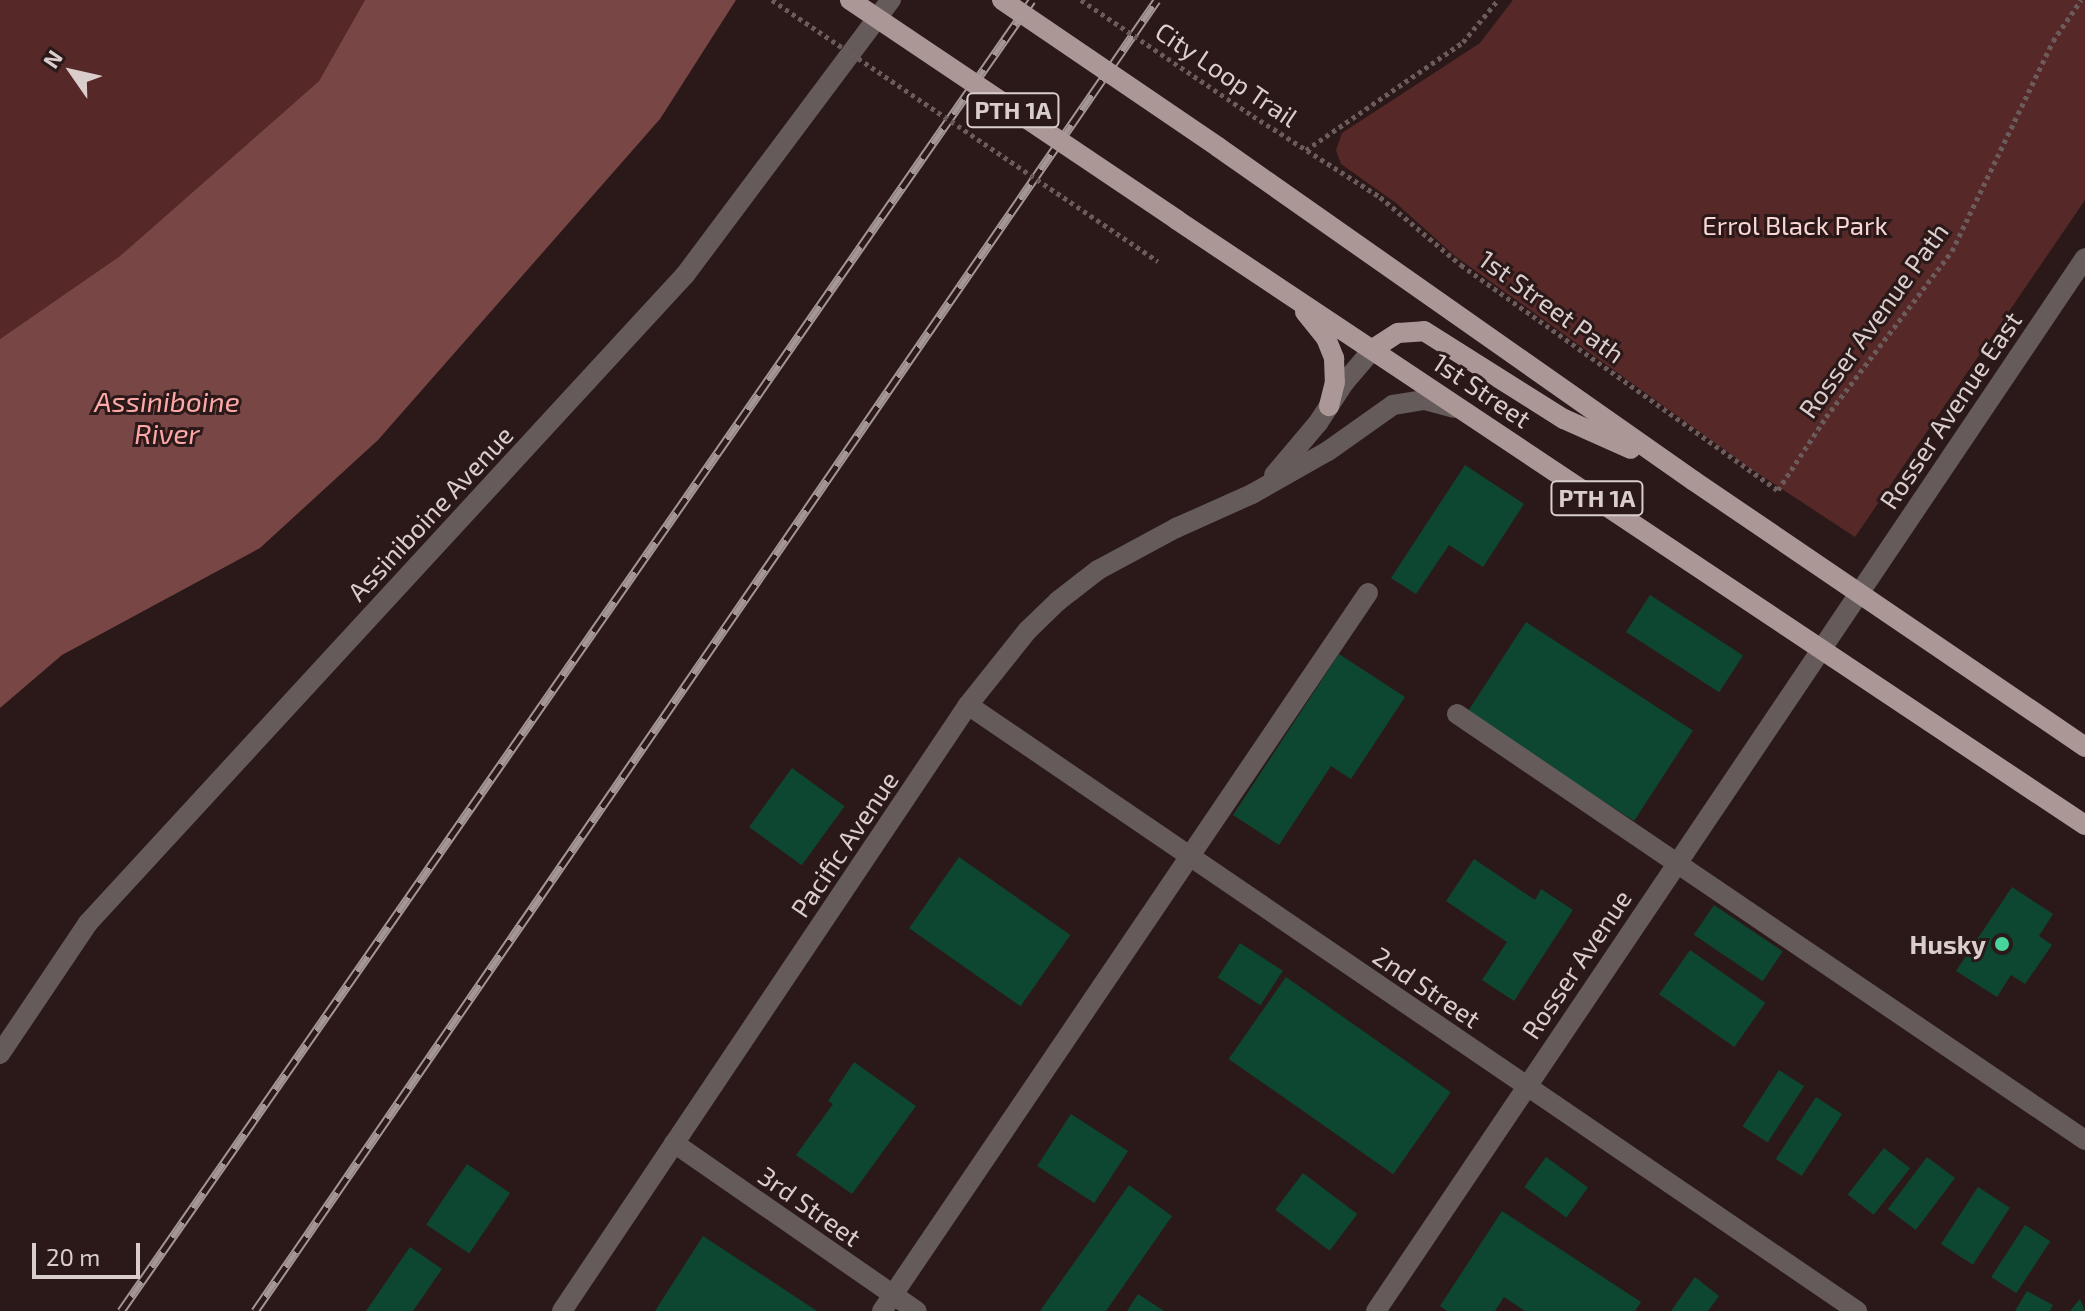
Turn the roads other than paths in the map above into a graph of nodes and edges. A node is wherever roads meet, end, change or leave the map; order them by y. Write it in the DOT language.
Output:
graph roads {
  1 [pos="850,0"];
  2 [pos="891,0"];
  3 [pos="1002,0"];
  4 [pos="2085,258"];
  5 [pos="1282,289"];
  6 [pos="1373,349"];
  7 [pos="1329,406"];
  8 [pos="1475,417"];
  9 [pos="1694,481"];
  10 [pos="1252,494"];
  11 [pos="1859,592"];
  12 [pos="1368,593"];
  13 [pos="1821,648"];
  14 [pos="968,705"];
  15 [pos="1457,714"];
  16 [pos="2085,747"];
  17 [pos="2085,825"];
  18 [pos="1187,858"];
  19 [pos="1677,862"];
  20 [pos="0,1054"];
  21 [pos="1527,1085"];
  22 [pos="2085,1140"];
  23 [pos="674,1143"];
  24 [pos="888,1303"];
  25 [pos="1381,1309"];
  26 [pos="562,1311"];
  27 [pos="917,1311"];
  28 [pos="1857,1311"];
  1 -- 5 [label="main road, 1st Street / PTH 1A, bridge"];
  2 -- 20 [label="street, Assiniboine Avenue"];
  3 -- 9 [label="main road, 1st Street, bridge"];
  4 -- 11 [label="street, Rosser Avenue East"];
  5 -- 6 [label="main road, 1st Street / PTH 1A"];
  5 -- 7 [label="main road"];
  6 -- 7 [label="street, Pacific Avenue"];
  6 -- 8 [label="main road, 1st Street / PTH 1A"];
  6 -- 9 [label="main road"];
  7 -- 10 [label="street, Pacific Avenue"];
  8 -- 10 [label="street, Pacific Avenue"];
  8 -- 13 [label="main road, 1st Street / PTH 1A"];
  9 -- 11 [label="main road, 1st Street"];
  10 -- 14 [label="street, Pacific Avenue"];
  11 -- 13 [label="street, Rosser Avenue East"];
  11 -- 16 [label="main road, 1st Street"];
  12 -- 18 [label="street"];
  13 -- 17 [label="main road, 1st Street / PTH 1A"];
  13 -- 19 [label="street, Rosser Avenue"];
  14 -- 18 [label="street, 2nd Street"];
  14 -- 23 [label="street, Pacific Avenue"];
  15 -- 19 [label="street"];
  18 -- 21 [label="street, 2nd Street"];
  18 -- 24 [label="street"];
  19 -- 21 [label="street, Rosser Avenue"];
  19 -- 22 [label="street"];
  21 -- 25 [label="street, Rosser Avenue"];
  21 -- 28 [label="street, 2nd Street"];
  23 -- 24 [label="street, 3rd Street"];
  23 -- 26 [label="street, Pacific Avenue"];
  24 -- 27 [label="street, 3rd Street"];
}
